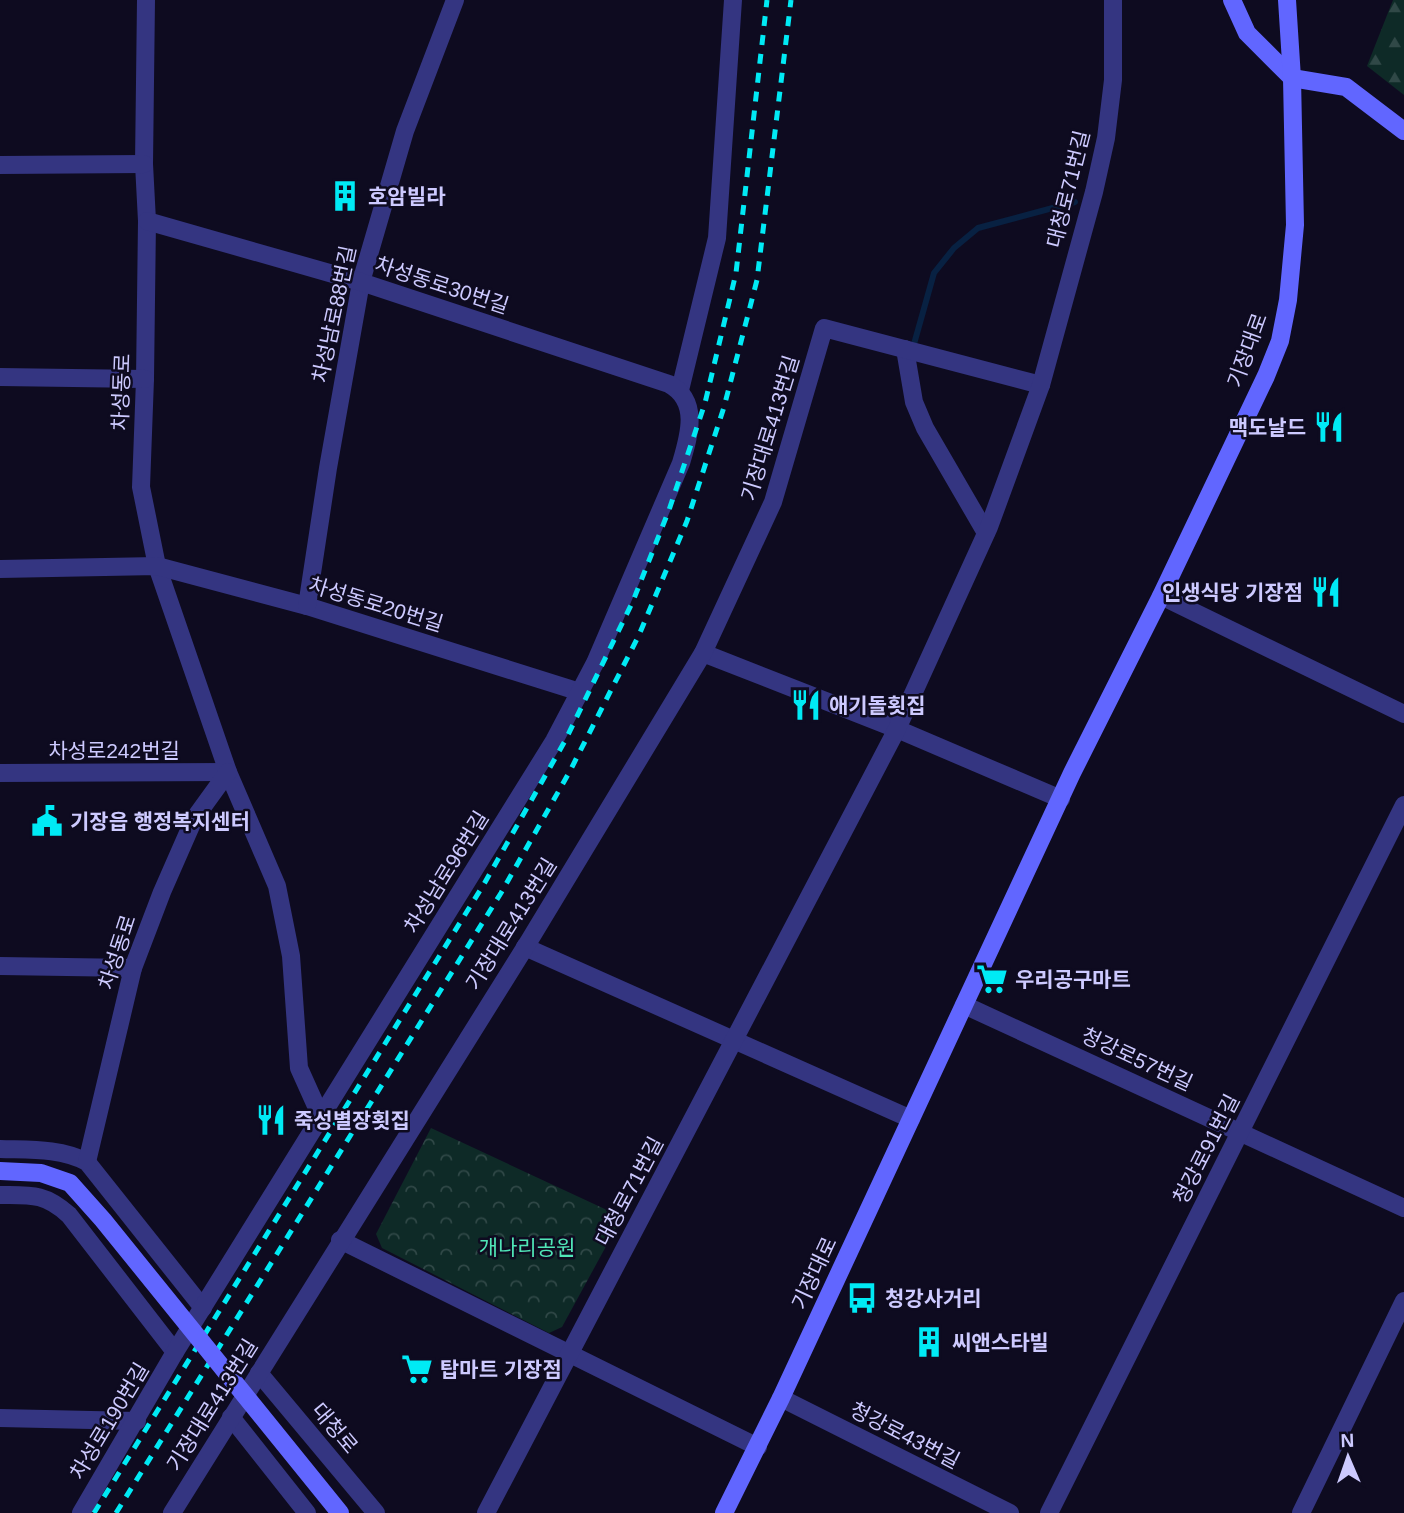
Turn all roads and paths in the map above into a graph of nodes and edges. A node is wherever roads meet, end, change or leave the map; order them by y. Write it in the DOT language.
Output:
graph roads {
  1 [pos="146,0"];
  2 [pos="455,0"];
  3 [pos="733,0"];
  4 [pos="1114,0"];
  5 [pos="1232,0"];
  6 [pos="1287,0"];
  7 [pos="1292,78"];
  8 [pos="1404,131"];
  9 [pos="144,164"];
  10 [pos="0,165"];
  11 [pos="147,221"];
  12 [pos="360,282"];
  13 [pos="905,349"];
  14 [pos="0,377"];
  15 [pos="145,379"];
  16 [pos="1041,385"];
  17 [pos="680,390"];
  18 [pos="986,533"];
  19 [pos="158,566"];
  20 [pos="0,569"];
  21 [pos="1161,596"];
  22 [pos="307,606"];
  23 [pos="703,653"];
  24 [pos="580,692"];
  25 [pos="1404,714"];
  26 [pos="897,729"];
  27 [pos="228,772"];
  28 [pos="0,773"];
  29 [pos="1061,799"];
  30 [pos="1404,804"];
  31 [pos="525,947"];
  32 [pos="0,967"];
  33 [pos="133,968"];
  34 [pos="964,1005"];
  35 [pos="734,1040"];
  36 [pos="321,1117"];
  37 [pos="911,1119"];
  38 [pos="1240,1131"];
  39 [pos="0,1149"];
  40 [pos="87,1162"];
  41 [pos="0,1171"];
  42 [pos="0,1195"];
  43 [pos="1404,1208"];
  44 [pos="340,1240"];
  45 [pos="1404,1301"];
  46 [pos="203,1308"];
  47 [pos="175,1352"];
  48 [pos="569,1355"];
  49 [pos="259,1373"];
  50 [pos="780,1398"];
  51 [pos="231,1417"];
  52 [pos="0,1418"];
  53 [pos="137,1421"];
  54 [pos="758,1447"];
  55 [pos="81,1513"];
  56 [pos="172,1513"];
  57 [pos="307,1513"];
  58 [pos="340,1513"];
  59 [pos="376,1513"];
  60 [pos="486,1513"];
  61 [pos="724,1513"];
  62 [pos="1010,1513"];
  63 [pos="1049,1513"];
  64 [pos="1301,1513"];
  1 -- 9 [label="street, 차성동로"];
  2 -- 12 [label="street, 차성남로88번길"];
  3 -- 17 [label="street"];
  4 -- 16 [label="street, 대청로71번길"];
  5 -- 7 [label="main road"];
  6 -- 7 [label="main road, 기장대로"];
  7 -- 8 [label="main road"];
  7 -- 21 [label="main road, 기장대로"];
  9 -- 10 [label="street"];
  9 -- 11 [label="street, 차성동로"];
  11 -- 12 [label="street, 차성동로30번길"];
  11 -- 15 [label="street, 차성동로"];
  12 -- 17 [label="street, 차성동로30번길"];
  12 -- 22 [label="street, 차성남로88번길"];
  13 -- 16 [label="street"];
  13 -- 18 [label="street"];
  13 -- 23 [label="street, 기장대로413번길"];
  14 -- 15 [label="street"];
  15 -- 19 [label="street, 차성동로"];
  16 -- 18 [label="street, 대청로71번길"];
  17 -- 24 [label="street, 차성남로96번길"];
  18 -- 26 [label="street, 대청로71번길"];
  19 -- 20 [label="street, 차성동로20번길"];
  19 -- 22 [label="street, 차성동로20번길"];
  19 -- 27 [label="street, 차성동로"];
  21 -- 25 [label="street"];
  21 -- 29 [label="main road, 기장대로"];
  22 -- 24 [label="street, 차성동로20번길"];
  23 -- 26 [label="street"];
  23 -- 31 [label="street, 기장대로413번길"];
  24 -- 36 [label="street, 차성남로96번길"];
  26 -- 29 [label="street"];
  26 -- 35 [label="street, 대청로71번길"];
  27 -- 28 [label="street, 차성로242번길"];
  27 -- 33 [label="street, 차성동로"];
  27 -- 36 [label="street, 차성동로"];
  29 -- 34 [label="main road, 기장대로"];
  30 -- 38 [label="street, 청강로91번길"];
  31 -- 35 [label="street"];
  31 -- 44 [label="street, 기장대로413번길"];
  32 -- 33 [label="street"];
  33 -- 40 [label="street, 차성동로"];
  34 -- 37 [label="main road, 기장대로"];
  34 -- 38 [label="street, 청강로57번길"];
  35 -- 37 [label="street"];
  35 -- 48 [label="street, 대청로71번길"];
  36 -- 46 [label="street, 차성남로96번길"];
  37 -- 50 [label="main road, 기장대로"];
  38 -- 43 [label="street, 청강로57번길"];
  38 -- 63 [label="street, 청강로91번길"];
  39 -- 40 [label="street"];
  40 -- 46 [label="street"];
  41 -- 58 [label="main road, bridge"];
  42 -- 47 [label="street"];
  44 -- 48 [label="street"];
  44 -- 49 [label="street, 기장대로413번길"];
  45 -- 64 [label="street"];
  46 -- 47 [label="street, 차성남로96번길"];
  47 -- 53 [label="street, 차성로190번길"];
  48 -- 54 [label="street"];
  48 -- 60 [label="street, 대청로71번길"];
  49 -- 51 [label="street, 기장대로413번길"];
  49 -- 59 [label="street, 대청로"];
  50 -- 54 [label="main road, 기장대로"];
  50 -- 62 [label="street, 청강로43번길"];
  51 -- 56 [label="street, 기장대로413번길"];
  51 -- 57 [label="street"];
  52 -- 53 [label="street"];
  53 -- 55 [label="street, 차성로190번길"];
  54 -- 61 [label="main road, 기장대로"];
}
